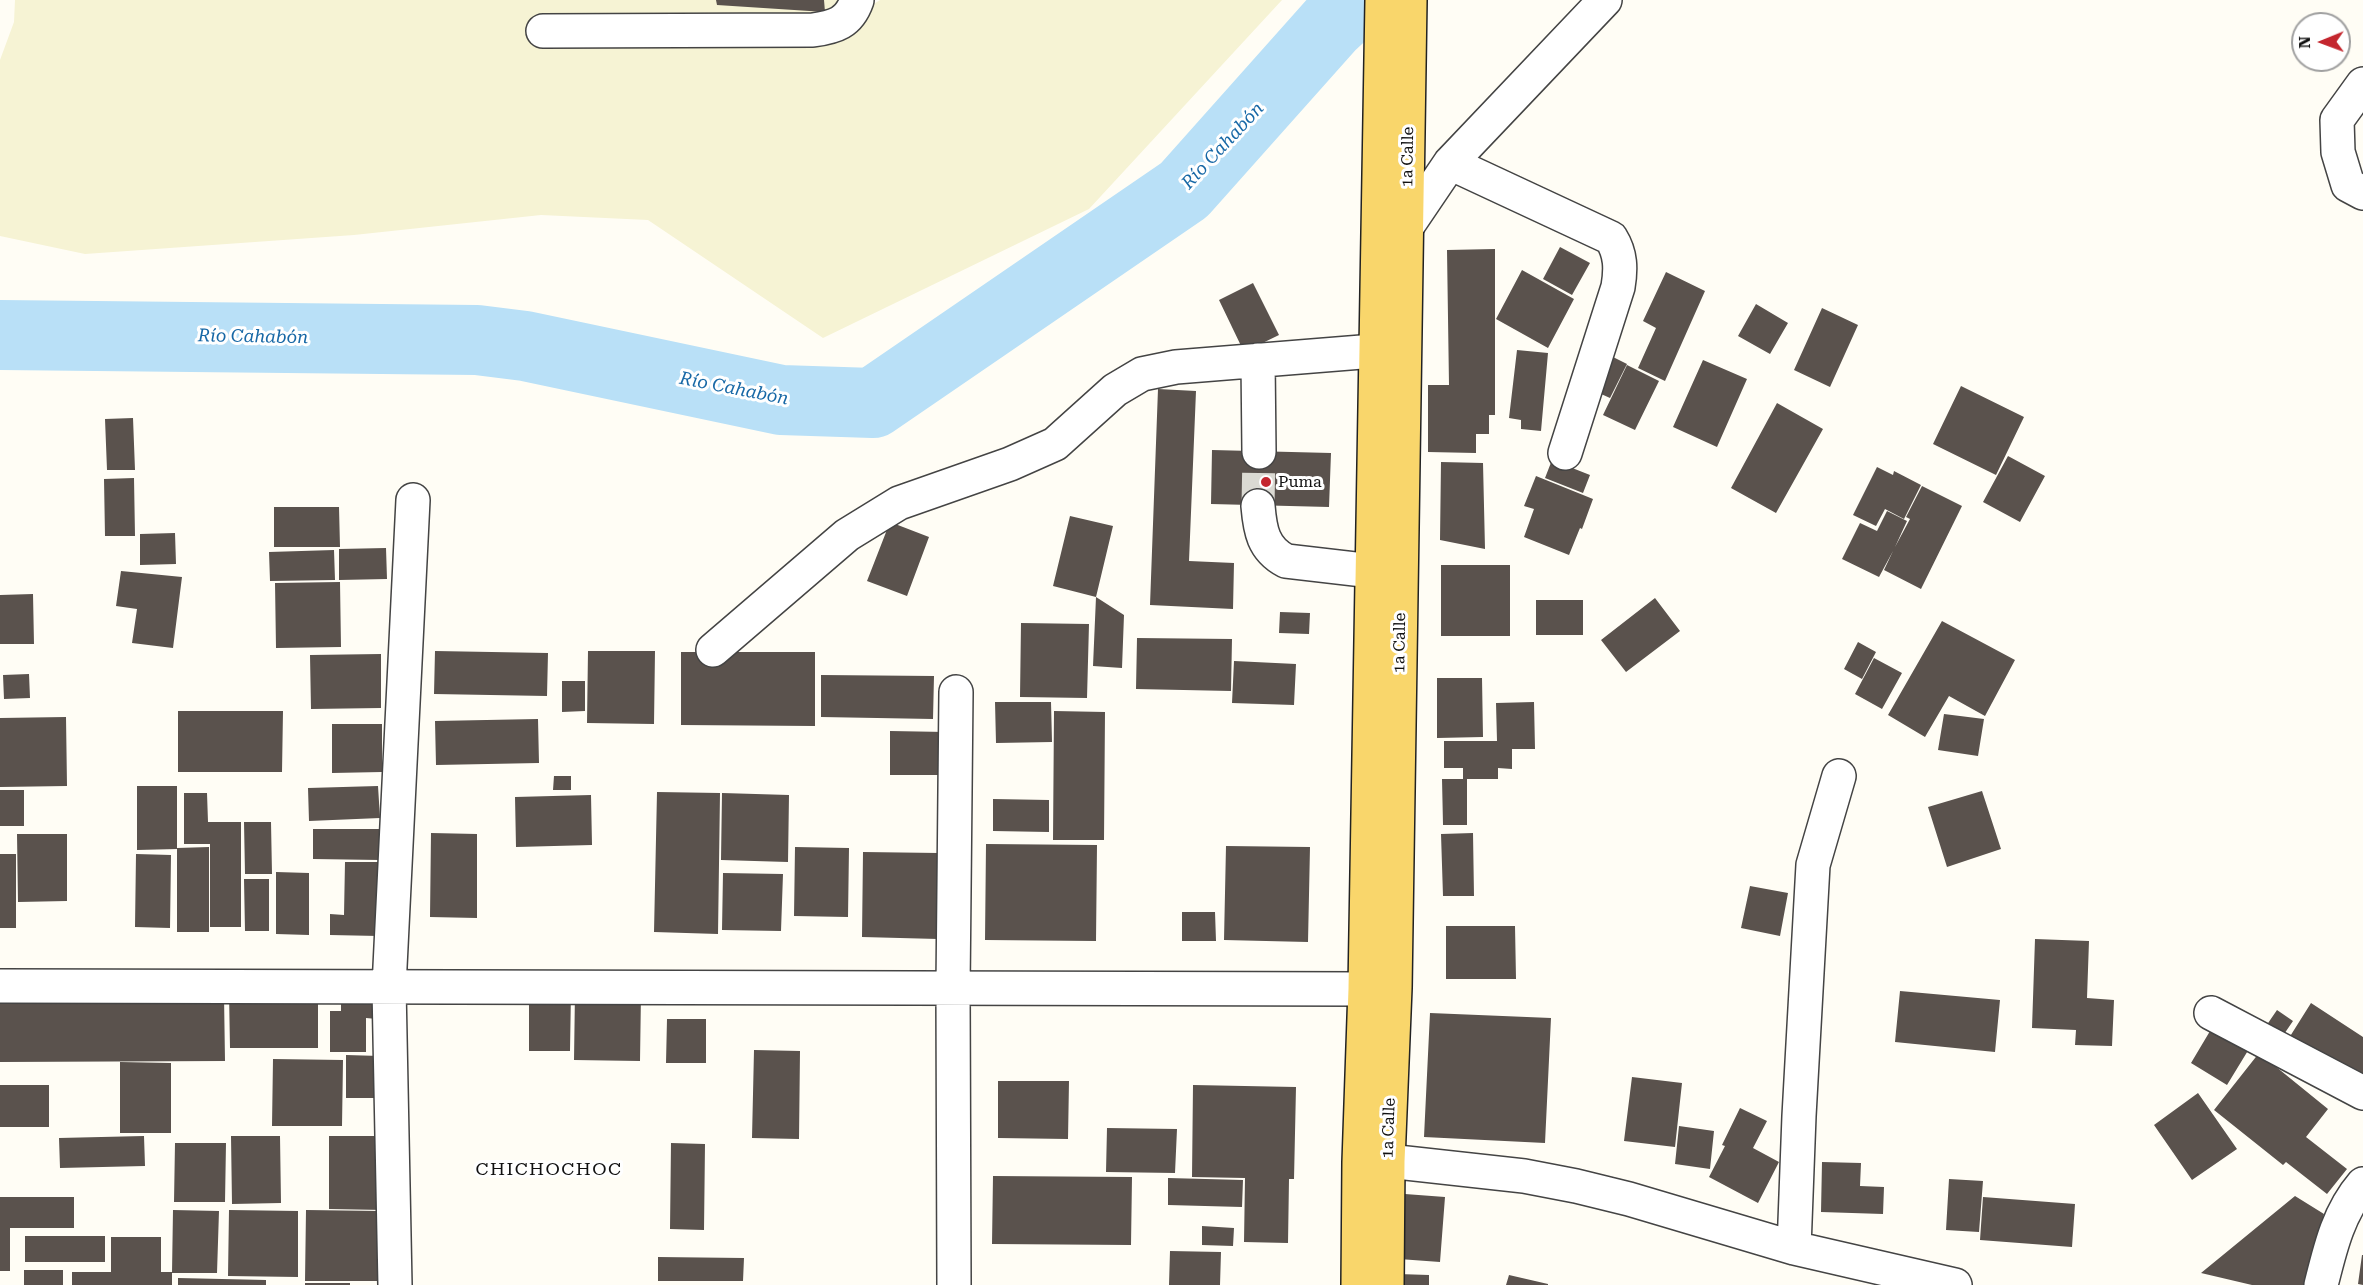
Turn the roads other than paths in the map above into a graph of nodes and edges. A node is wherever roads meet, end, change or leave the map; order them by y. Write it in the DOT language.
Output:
graph roads {
  1 [pos="857,0"];
  2 [pos="1382,0"];
  3 [pos="1410,0"];
  4 [pos="1605,0"];
  5 [pos="543,31"];
  6 [pos="2363,84"];
  7 [pos="1394,112"];
  8 [pos="1450,164"];
  9 [pos="2363,193"];
  10 [pos="1406,228"];
  11 [pos="1374,351"];
  12 [pos="1258,360"];
  13 [pos="1259,452"];
  14 [pos="1565,453"];
  15 [pos="413,501"];
  16 [pos="1258,506"];
  17 [pos="1372,571"];
  18 [pos="713,650"];
  19 [pos="956,692"];
  20 [pos="1839,776"];
  21 [pos="0,986"];
  22 [pos="389,987"];
  23 [pos="953,988"];
  24 [pos="1365,989"];
  25 [pos="2211,1013"];
  26 [pos="2363,1093"];
  27 [pos="1388,1161"];
  28 [pos="2363,1184"];
  29 [pos="1794,1248"];
  30 [pos="395,1285"];
  31 [pos="954,1285"];
  32 [pos="1358,1285"];
  33 [pos="1387,1285"];
  34 [pos="1955,1285"];
  35 [pos="2321,1285"];
  1 -- 5 [label="street"];
  2 -- 7 [label="main road, 1a Calle"];
  3 -- 7 [label="main road, 1a Calle"];
  4 -- 8 [label="street"];
  6 -- 9 [label="street"];
  7 -- 10 [label="main road, 1a Calle"];
  7 -- 11 [label="main road, 1a Calle"];
  8 -- 10 [label="street"];
  8 -- 14 [label="street"];
  10 -- 27 [label="main road, 1a Calle"];
  11 -- 12 [label="street"];
  11 -- 17 [label="main road, 1a Calle"];
  12 -- 13 [label="street"];
  12 -- 18 [label="street"];
  15 -- 22 [label="street"];
  16 -- 17 [label="street"];
  17 -- 24 [label="main road, 1a Calle"];
  19 -- 23 [label="street"];
  20 -- 29 [label="street"];
  21 -- 22 [label="street"];
  22 -- 23 [label="street"];
  22 -- 30 [label="street"];
  23 -- 24 [label="street"];
  23 -- 31 [label="street"];
  24 -- 32 [label="main road, 1a Calle"];
  25 -- 26 [label="street"];
  27 -- 29 [label="street"];
  27 -- 33 [label="main road, 1a Calle"];
  28 -- 35 [label="street"];
  29 -- 34 [label="street"];
}
